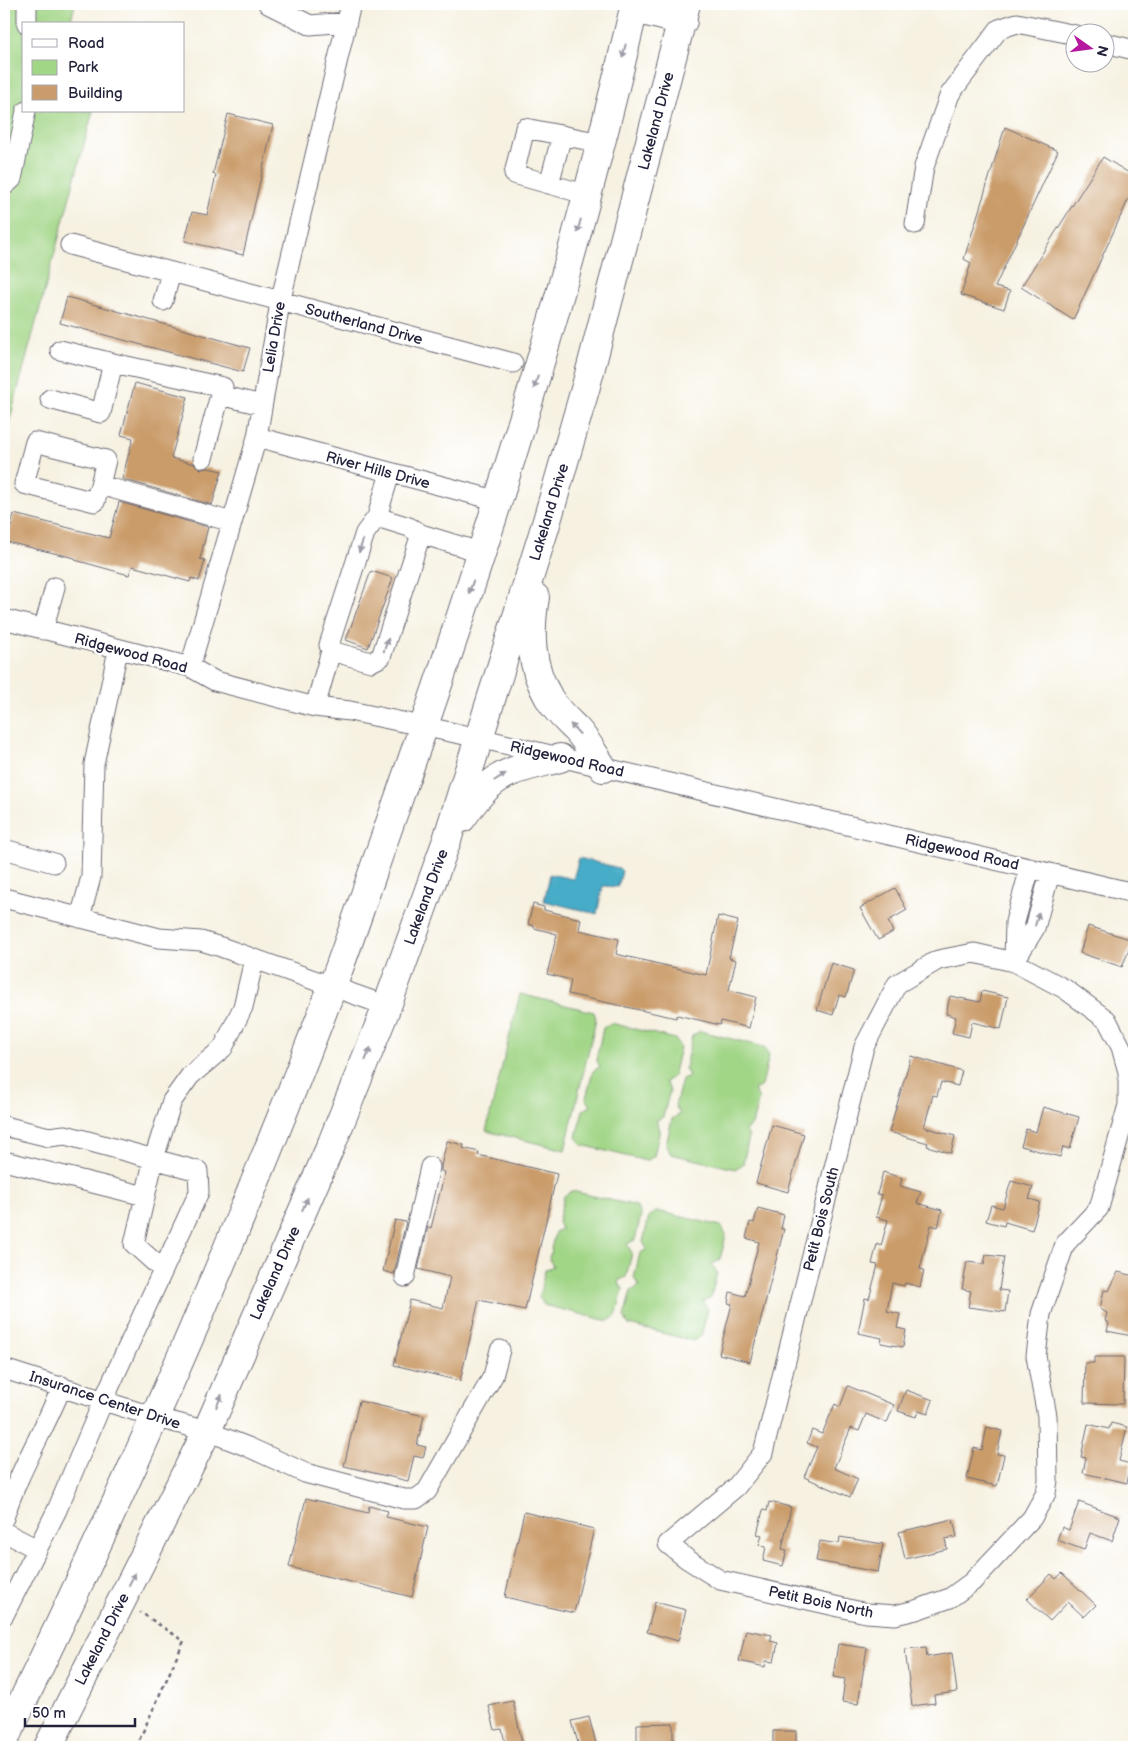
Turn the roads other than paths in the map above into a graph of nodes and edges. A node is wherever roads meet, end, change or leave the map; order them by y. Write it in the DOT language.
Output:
graph roads {
  1 [pos="28,4"];
  2 [pos="268,4"];
  3 [pos="351,4"];
  4 [pos="635,6"];
  5 [pos="685,12"];
  6 [pos="28,22"];
  7 [pos="347,22"];
  8 [pos="1066,33"];
  9 [pos="1116,46"];
  10 [pos="1134,50"];
  11 [pos="26,112"];
  12 [pos="562,135"];
  13 [pos="600,143"];
  14 [pos="549,184"];
  15 [pos="4,186"];
  16 [pos="588,195"];
  17 [pos="914,224"];
  18 [pos="70,244"];
  19 [pos="170,272"];
  20 [pos="163,301"];
  21 [pos="280,303"];
  22 [pos="60,350"];
  23 [pos="113,363"];
  24 [pos="513,363"];
  25 [pos="220,395"];
  26 [pos="50,399"];
  27 [pos="262,405"];
  28 [pos="256,437"];
  29 [pos="203,458"];
  30 [pos="390,473"];
  31 [pos="100,485"];
  32 [pos="499,501"];
  33 [pos="376,517"];
  34 [pos="232,522"];
  35 [pos="546,524"];
  36 [pos="421,534"];
  37 [pos="483,553"];
  38 [pos="55,587"];
  39 [pos="4,619"];
  40 [pos="43,630"];
  41 [pos="118,650"];
  42 [pos="331,651"];
  43 [pos="190,667"];
  44 [pos="315,707"];
  45 [pos="424,728"];
  46 [pos="479,738"];
  47 [pos="560,758"];
  48 [pos="603,768"];
  49 [pos="447,840"];
  50 [pos="4,849"];
  51 [pos="54,863"];
  52 [pos="1030,868"];
  53 [pos="1050,873"];
  54 [pos="1134,892"];
  55 [pos="4,898"];
  56 [pos="80,918"];
  57 [pos="254,960"];
  58 [pos="1014,962"];
  59 [pos="332,988"];
  60 [pos="387,1006"];
  61 [pos="4,1126"];
  62 [pos="154,1158"];
  63 [pos="4,1161"];
  64 [pos="430,1167"];
  65 [pos="145,1196"];
  66 [pos="163,1270"];
  67 [pos="405,1277"];
  68 [pos="500,1350"];
  69 [pos="4,1369"];
  70 [pos="62,1386"];
  71 [pos="103,1401"];
  72 [pos="154,1417"];
  73 [pos="207,1431"];
  74 [pos="4,1518"];
  75 [pos="4,1532"];
  76 [pos="668,1544"];
  77 [pos="37,1549"];
  78 [pos="4,1615"];
  79 [pos="4,1740"];
  80 [pos="48,1747"];
  1 -- 6 [label="street"];
  2 -- 7 [label="street"];
  3 -- 7 [label="street, Lelia Drive"];
  4 -- 5 [label="highway"];
  4 -- 13 [label="highway, one-way"];
  5 -- 35 [label="highway, Lakeland Drive"];
  7 -- 21 [label="street, Lelia Drive"];
  8 -- 17 [label="street"];
  9 -- 10 [label="street"];
  11 -- 15 [label="street"];
  12 -- 13 [label="street"];
  12 -- 14 [label="street"];
  12 -- 14 [label="street"];
  13 -- 16 [label="highway"];
  14 -- 16 [label="street"];
  16 -- 32 [label="highway, one-way"];
  18 -- 19 [label="street, Southerland Drive"];
  19 -- 20 [label="street"];
  19 -- 21 [label="street, Southerland Drive"];
  21 -- 24 [label="street, Southerland Drive"];
  21 -- 27 [label="street, Lelia Drive"];
  22 -- 23 [label="street"];
  23 -- 25 [label="street"];
  23 -- 26 [label="street"];
  25 -- 27 [label="street"];
  25 -- 29 [label="street"];
  27 -- 28 [label="street, Lelia Drive"];
  28 -- 30 [label="street, River Hills Drive"];
  28 -- 34 [label="street, Lelia Drive"];
  30 -- 32 [label="street, River Hills Drive"];
  30 -- 33 [label="street"];
  31 -- 34 [label="street"];
  32 -- 37 [label="highway"];
  33 -- 36 [label="street"];
  33 -- 42 [label="street, one-way"];
  34 -- 43 [label="street, Lelia Drive"];
  35 -- 46 [label="highway, Lakeland Drive"];
  48 -- 35 [label="highway, one-way"];
  36 -- 37 [label="street"];
  42 -- 36 [label="street, one-way"];
  37 -- 45 [label="highway, one-way"];
  38 -- 40 [label="street"];
  39 -- 40 [label="street, Ridgewood Road"];
  40 -- 41 [label="street, Ridgewood Road"];
  41 -- 43 [label="street, Ridgewood Road"];
  41 -- 56 [label="street"];
  42 -- 44 [label="street"];
  43 -- 44 [label="street, Ridgewood Road"];
  44 -- 45 [label="street, Ridgewood Road"];
  45 -- 46 [label="street, Ridgewood Road"];
  45 -- 59 [label="highway"];
  46 -- 47 [label="street, Ridgewood Road"];
  46 -- 49 [label="highway, Lakeland Drive"];
  47 -- 48 [label="street, Ridgewood Road"];
  49 -- 47 [label="highway, one-way"];
  48 -- 52 [label="street, Ridgewood Road"];
  49 -- 60 [label="highway, Lakeland Drive"];
  50 -- 51 [label="street"];
  52 -- 53 [label="street, Ridgewood Road"];
  52 -- 58 [label="street"];
  53 -- 54 [label="street, Ridgewood Road"];
  58 -- 53 [label="street, one-way"];
  55 -- 56 [label="street"];
  56 -- 57 [label="street"];
  57 -- 59 [label="street"];
  57 -- 62 [label="street"];
  58 -- 76 [label="street, Petit Bois South"];
  58 -- 76 [label="street, Petit Bois North"];
  59 -- 60 [label="street"];
  59 -- 72 [label="highway"];
  73 -- 60 [label="highway, Lakeland Drive, one-way"];
  61 -- 62 [label="street"];
  62 -- 65 [label="street"];
  62 -- 66 [label="street"];
  63 -- 65 [label="street"];
  64 -- 67 [label="street"];
  65 -- 66 [label="street"];
  66 -- 71 [label="street"];
  68 -- 73 [label="street, Insurance Center Drive"];
  69 -- 70 [label="street, Insurance Center Drive"];
  70 -- 71 [label="street, Insurance Center Drive"];
  70 -- 74 [label="street"];
  71 -- 72 [label="street, Insurance Center Drive"];
  71 -- 77 [label="street"];
  72 -- 73 [label="street, Insurance Center Drive"];
  72 -- 79 [label="highway"];
  80 -- 73 [label="highway, Lakeland Drive, one-way"];
  75 -- 77 [label="street"];
  77 -- 78 [label="street"];
}
